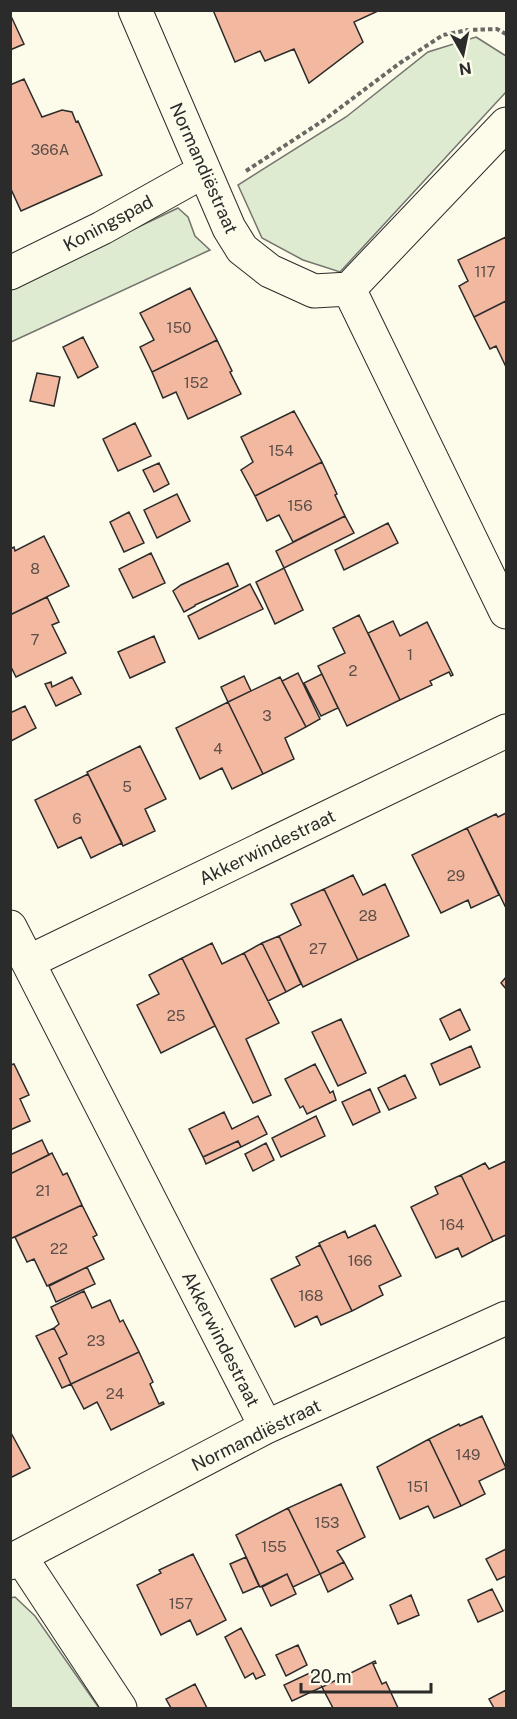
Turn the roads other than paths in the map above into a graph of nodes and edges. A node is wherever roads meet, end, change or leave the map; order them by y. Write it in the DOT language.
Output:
graph roads {
  1 [pos="135,10"];
  2 [pos="507,124"];
  3 [pos="208,182"];
  4 [pos="10,273"];
  5 [pos="349,289"];
  6 [pos="507,612"];
  7 [pos="507,731"];
  8 [pos="10,927"];
  9 [pos="28,962"];
  10 [pos="507,1318"];
  11 [pos="266,1427"];
  12 [pos="15,1560"];
  13 [pos="120,1708"];
  1 -- 3 [label="street, Normandiëstraat"];
  2 -- 5 [label="street"];
  3 -- 4 [label="street, Koningspad"];
  3 -- 5 [label="street, Normandiëstraat"];
  5 -- 6 [label="street"];
  7 -- 9 [label="street, Akkerwindestraat"];
  8 -- 9 [label="street, Akkerwindestraat"];
  9 -- 11 [label="street, Akkerwindestraat"];
  10 -- 11 [label="street, Normandiëstraat"];
  11 -- 12 [label="street, Normandiëstraat"];
  12 -- 13 [label="street"];
}
